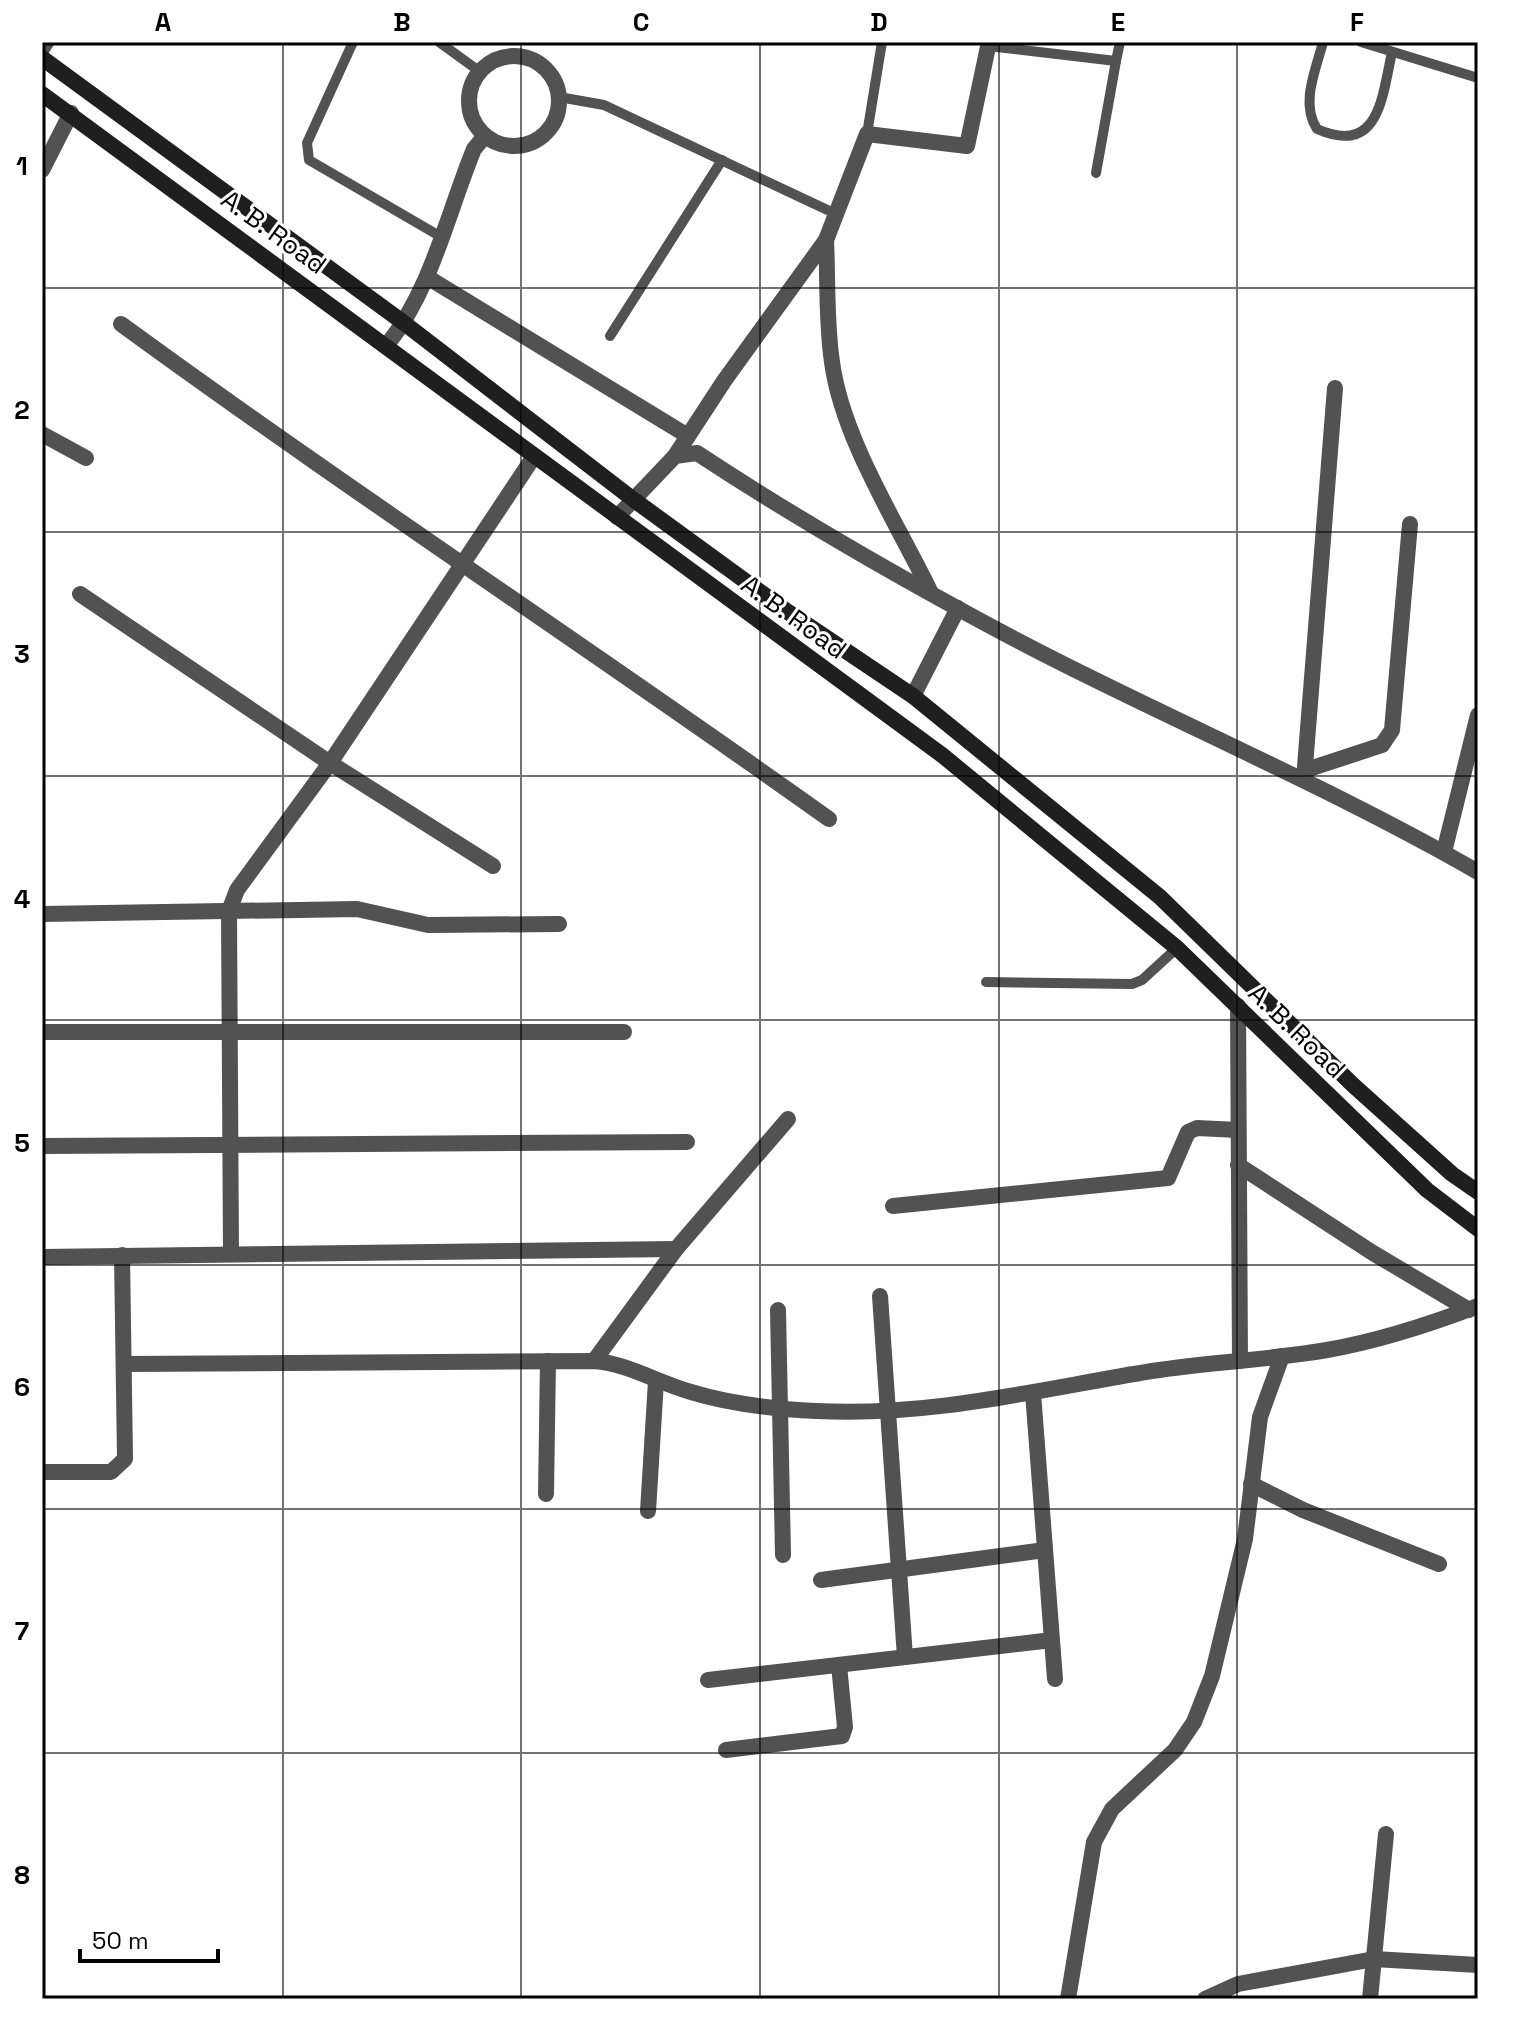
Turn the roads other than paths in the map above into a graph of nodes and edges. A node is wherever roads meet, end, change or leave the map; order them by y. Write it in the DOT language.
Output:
graph roads {
  1 [pos="50,42"];
  2 [pos="353,42"];
  3 [pos="439,42"];
  4 [pos="882,42"];
  5 [pos="1120,42"];
  6 [pos="1323,42"];
  7 [pos="1361,42"];
  8 [pos="988,44"];
  9 [pos="516,48"];
  10 [pos="1392,52"];
  11 [pos="42,56"];
  12 [pos="1116,61"];
  13 [pos="479,71"];
  14 [pos="1478,78"];
  15 [pos="42,94"];
  16 [pos="559,97"];
  17 [pos="71,113"];
  18 [pos="867,134"];
  19 [pos="485,136"];
  20 [pos="722,160"];
  21 [pos="42,170"];
  22 [pos="1096,173"];
  23 [pos="836,214"];
  24 [pos="443,238"];
  25 [pos="826,240"];
  26 [pos="427,277"];
  27 [pos="404,323"];
  28 [pos="121,324"];
  29 [pos="610,336"];
  30 [pos="387,345"];
  31 [pos="1335,388"];
  32 [pos="42,434"];
  33 [pos="688,436"];
  34 [pos="675,456"];
  35 [pos="86,458"];
  36 [pos="533,458"];
  37 [pos="634,500"];
  38 [pos="617,517"];
  39 [pos="1410,524"];
  40 [pos="460,564"];
  41 [pos="931,593"];
  42 [pos="80,594"];
  43 [pos="958,608"];
  44 [pos="913,696"];
  45 [pos="1477,723"];
  46 [pos="330,763"];
  47 [pos="1305,774"];
  48 [pos="829,819"];
  49 [pos="1444,852"];
  50 [pos="493,866"];
  51 [pos="1478,872"];
  52 [pos="229,911"];
  53 [pos="42,914"];
  54 [pos="559,924"];
  55 [pos="1177,948"];
  56 [pos="986,982"];
  57 [pos="1238,1006"];
  58 [pos="229,1030"];
  59 [pos="42,1032"];
  60 [pos="624,1032"];
  61 [pos="788,1119"];
  62 [pos="1238,1130"];
  63 [pos="687,1142"];
  64 [pos="231,1144"];
  65 [pos="42,1146"];
  66 [pos="1238,1165"];
  67 [pos="1478,1192"];
  68 [pos="893,1206"];
  69 [pos="1478,1229"];
  70 [pos="676,1249"];
  71 [pos="231,1254"];
  72 [pos="122,1255"];
  73 [pos="42,1257"];
  74 [pos="880,1296"];
  75 [pos="1474,1308"];
  76 [pos="778,1310"];
  77 [pos="1282,1356"];
  78 [pos="548,1361"];
  79 [pos="594,1361"];
  80 [pos="1240,1361"];
  81 [pos="124,1364"];
  82 [pos="656,1381"];
  83 [pos="1033,1393"];
  84 [pos="778,1407"];
  85 [pos="885,1411"];
  86 [pos="42,1472"];
  87 [pos="1251,1484"];
  88 [pos="546,1494"];
  89 [pos="648,1511"];
  90 [pos="1045,1550"];
  91 [pos="783,1555"];
  92 [pos="1439,1564"];
  93 [pos="898,1570"];
  94 [pos="821,1580"];
  95 [pos="1052,1640"];
  96 [pos="905,1657"];
  97 [pos="839,1665"];
  98 [pos="1055,1679"];
  99 [pos="708,1680"];
  100 [pos="726,1750"];
  101 [pos="1386,1834"];
  102 [pos="1374,1959"];
  103 [pos="1478,1965"];
  104 [pos="1068,1999"];
  105 [pos="1205,1999"];
  106 [pos="1370,1999"];
  1 -- 11 [label="lane"];
  2 -- 24 [label="lane"];
  3 -- 13 [label="lane"];
  4 -- 18 [label="lane"];
  5 -- 12 [label="lane"];
  6 -- 10 [label="lane"];
  7 -- 10 [label="lane"];
  8 -- 12 [label="lane"];
  8 -- 18 [label="street"];
  9 -- 13 [label="street"];
  9 -- 16 [label="street"];
  10 -- 14 [label="lane"];
  11 -- 27 [label="main road, A. B. Road"];
  12 -- 22 [label="lane"];
  13 -- 19 [label="street"];
  15 -- 17 [label="main road, A. B. Road"];
  16 -- 19 [label="street"];
  16 -- 20 [label="lane"];
  17 -- 21 [label="street"];
  17 -- 30 [label="main road, A. B. Road"];
  18 -- 23 [label="street"];
  19 -- 24 [label="street"];
  20 -- 23 [label="lane"];
  20 -- 29 [label="lane"];
  23 -- 25 [label="street"];
  24 -- 26 [label="street"];
  25 -- 33 [label="street"];
  25 -- 41 [label="street"];
  26 -- 27 [label="street"];
  26 -- 33 [label="street"];
  27 -- 30 [label="street"];
  27 -- 37 [label="main road, A. B. Road"];
  28 -- 40 [label="street"];
  30 -- 36 [label="main road, A. B. Road"];
  31 -- 47 [label="street"];
  32 -- 35 [label="street"];
  33 -- 34 [label="street"];
  34 -- 37 [label="street"];
  34 -- 41 [label="street"];
  36 -- 38 [label="main road, A. B. Road"];
  36 -- 40 [label="street"];
  37 -- 38 [label="street"];
  37 -- 44 [label="main road, A. B. Road"];
  38 -- 55 [label="main road, A. B. Road"];
  39 -- 47 [label="street"];
  40 -- 46 [label="street"];
  40 -- 48 [label="street"];
  41 -- 43 [label="street"];
  42 -- 46 [label="street"];
  43 -- 44 [label="street"];
  43 -- 47 [label="street"];
  44 -- 67 [label="main road, A. B. Road"];
  45 -- 49 [label="street"];
  46 -- 50 [label="street"];
  46 -- 52 [label="street"];
  47 -- 49 [label="street"];
  49 -- 51 [label="street"];
  52 -- 53 [label="street"];
  52 -- 54 [label="street"];
  52 -- 58 [label="street"];
  55 -- 56 [label="lane"];
  55 -- 57 [label="main road, A. B. Road"];
  57 -- 62 [label="street"];
  57 -- 69 [label="main road, A. B. Road"];
  58 -- 59 [label="street"];
  58 -- 60 [label="street"];
  58 -- 64 [label="street"];
  61 -- 70 [label="street"];
  62 -- 66 [label="street"];
  62 -- 68 [label="street"];
  63 -- 64 [label="street"];
  64 -- 65 [label="street"];
  64 -- 71 [label="street"];
  66 -- 75 [label="street"];
  66 -- 80 [label="street"];
  70 -- 71 [label="street"];
  70 -- 79 [label="street"];
  71 -- 72 [label="street"];
  72 -- 73 [label="street"];
  72 -- 81 [label="street"];
  74 -- 85 [label="street"];
  75 -- 77 [label="street"];
  76 -- 84 [label="street"];
  77 -- 80 [label="street"];
  77 -- 87 [label="street"];
  78 -- 79 [label="street"];
  78 -- 81 [label="street"];
  78 -- 88 [label="street"];
  79 -- 82 [label="street"];
  80 -- 83 [label="street"];
  81 -- 86 [label="street"];
  82 -- 84 [label="street"];
  82 -- 89 [label="street"];
  83 -- 85 [label="street"];
  83 -- 90 [label="street"];
  84 -- 85 [label="street"];
  84 -- 91 [label="street"];
  85 -- 93 [label="street"];
  87 -- 92 [label="street"];
  87 -- 104 [label="street"];
  90 -- 93 [label="street"];
  90 -- 95 [label="street"];
  93 -- 94 [label="street"];
  93 -- 96 [label="street"];
  95 -- 96 [label="street"];
  95 -- 98 [label="street"];
  96 -- 97 [label="street"];
  97 -- 99 [label="street"];
  97 -- 100 [label="street"];
  101 -- 102 [label="street"];
  102 -- 103 [label="street"];
  102 -- 105 [label="street"];
  102 -- 106 [label="street"];
}
